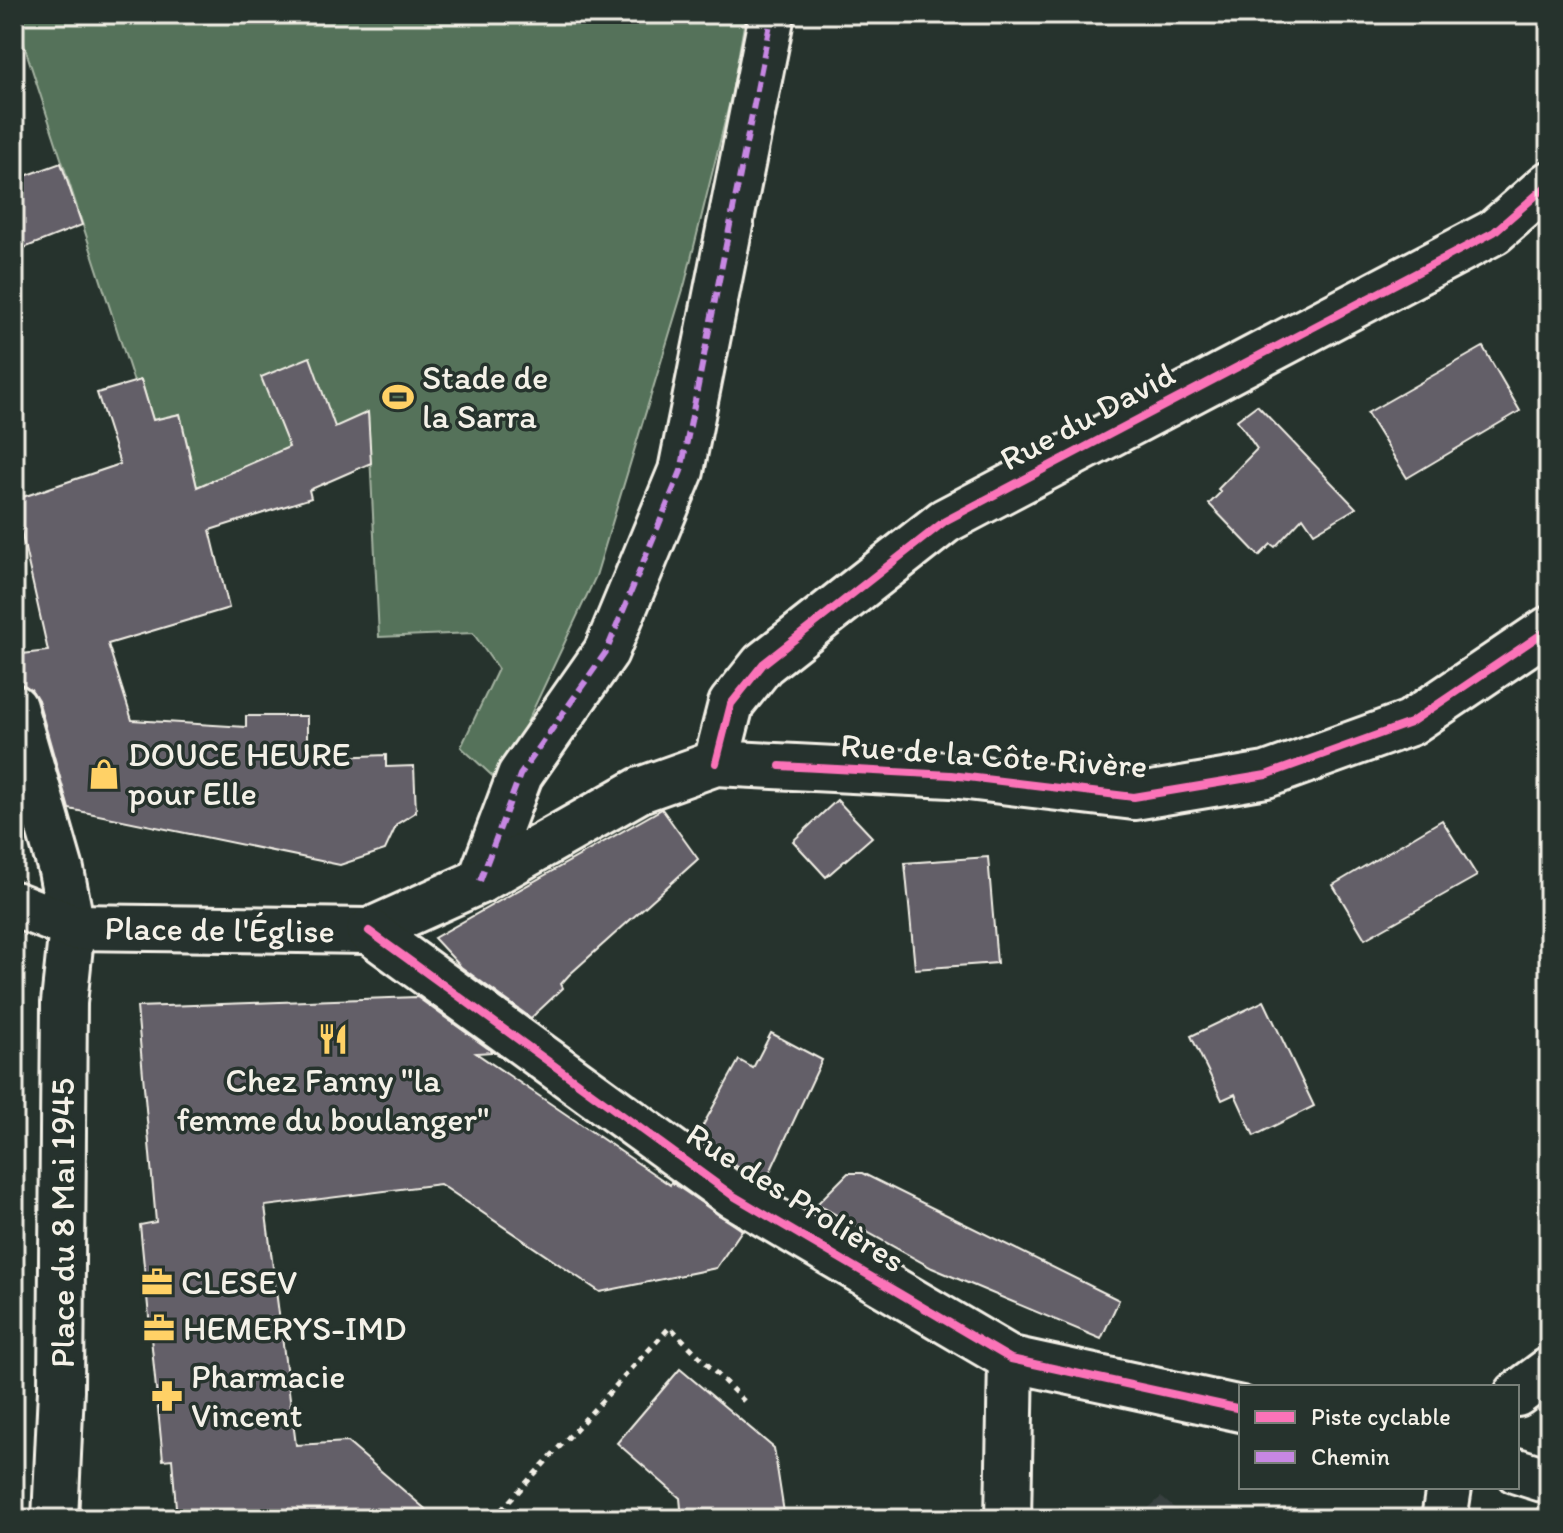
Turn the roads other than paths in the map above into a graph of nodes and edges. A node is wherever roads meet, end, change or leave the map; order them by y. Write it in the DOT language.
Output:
graph roads {
  1 [pos="772,14"];
  2 [pos="1549,184"];
  3 [pos="1549,629"];
  4 [pos="14,707"];
  5 [pos="716,763"];
  6 [pos="480,881"];
  7 [pos="14,904"];
  8 [pos="72,927"];
  9 [pos="369,931"];
  10 [pos="1011,1359"];
  11 [pos="1549,1370"];
  12 [pos="1519,1392"];
  13 [pos="1239,1409"];
  14 [pos="1519,1472"];
  15 [pos="1549,1481"];
  16 [pos="1449,1489"];
  17 [pos="55,1519"];
  18 [pos="1008,1519"];
  19 [pos="1444,1519"];
  1 -- 6 [label="street"];
  2 -- 5 [label="street, Rue du David"];
  3 -- 5 [label="street, Rue de la Côte Rivère"];
  4 -- 8 [label="street, Place du 8 Mai 1945"];
  5 -- 6 [label="street, Rue de la Côte Rivère"];
  6 -- 9 [label="street, Rue de la Côte Rivère"];
  7 -- 8 [label="street"];
  8 -- 9 [label="street, Place de l'Église"];
  8 -- 17 [label="street, Place du 8 Mai 1945"];
  9 -- 10 [label="street, Rue des Prolières"];
  10 -- 13 [label="street, Rue des Prolières"];
  10 -- 18 [label="street"];
  11 -- 12 [label="street"];
  14 -- 15 [label="street"];
  16 -- 19 [label="street"];
}
